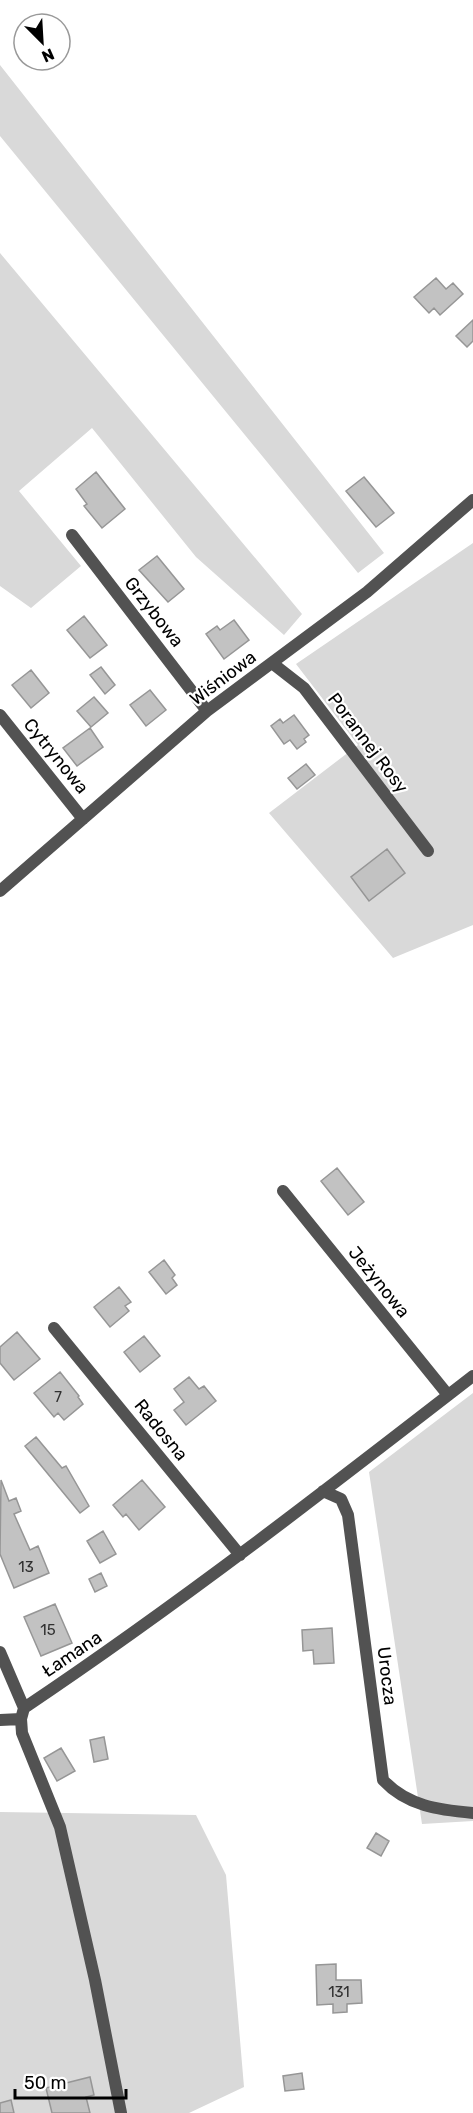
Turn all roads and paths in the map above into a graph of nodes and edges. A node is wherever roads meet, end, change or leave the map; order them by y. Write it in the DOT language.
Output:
graph roads {
  1 [pos="473,500"];
  2 [pos="72,535"];
  3 [pos="272,663"];
  4 [pos="207,711"];
  5 [pos="0,715"];
  6 [pos="83,819"];
  7 [pos="428,851"];
  8 [pos="0,891"];
  9 [pos="283,1191"];
  10 [pos="54,1328"];
  11 [pos="473,1376"];
  12 [pos="447,1395"];
  13 [pos="323,1491"];
  14 [pos="240,1555"];
  15 [pos="0,1652"];
  16 [pos="23,1713"];
  17 [pos="0,1720"];
  18 [pos="473,1813"];
  19 [pos="121,2113"];
  1 -- 3 [label="street, Wiśniowa"];
  2 -- 4 [label="street, Grzybowa"];
  3 -- 4 [label="street, Wiśniowa"];
  3 -- 7 [label="street, Porannej Rosy"];
  4 -- 6 [label="street, Wiśniowa"];
  5 -- 6 [label="street, Cytrynowa"];
  6 -- 8 [label="street, Wiśniowa"];
  9 -- 12 [label="street, Jeżynowa"];
  10 -- 14 [label="street, Radosna"];
  11 -- 12 [label="street, Łamana"];
  12 -- 13 [label="street, Łamana"];
  13 -- 14 [label="street, Łamana"];
  13 -- 18 [label="street, Urocza"];
  14 -- 16 [label="street, Łamana"];
  15 -- 16 [label="street"];
  16 -- 17 [label="street"];
  16 -- 19 [label="street"];
}
